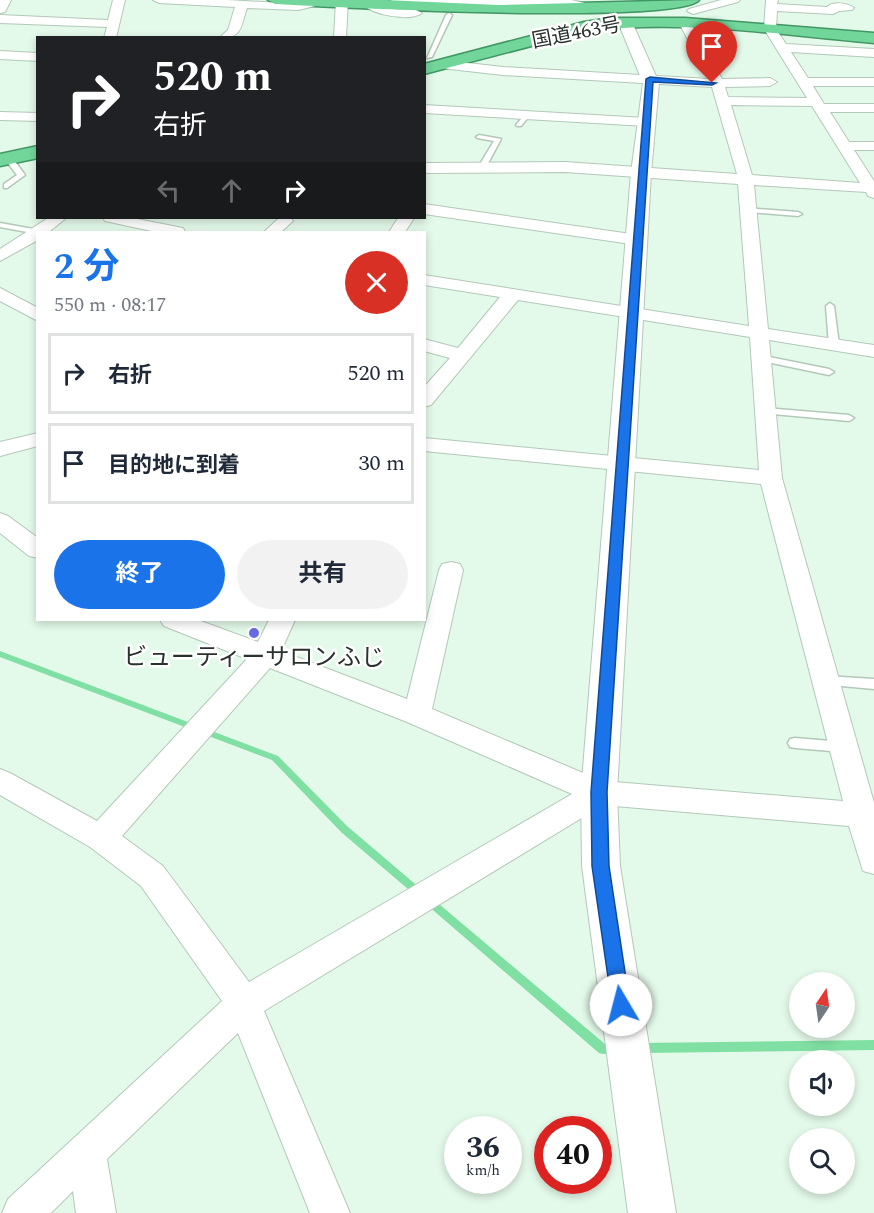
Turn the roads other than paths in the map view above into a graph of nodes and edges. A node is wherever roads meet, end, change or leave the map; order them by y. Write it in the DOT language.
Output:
graph roads {
  1 [pos="4,0"];
  2 [pos="120,0"];
  3 [pos="159,0"];
  4 [pos="275,0"];
  5 [pos="396,0"];
  6 [pos="652,0"];
  7 [pos="734,0"];
  8 [pos="312,1"];
  9 [pos="469,1"];
  10 [pos="341,2"];
  11 [pos="371,3"];
  12 [pos="772,3"];
  13 [pos="242,5"];
  14 [pos="590,7"];
  15 [pos="848,8"];
  16 [pos="0,9"];
  17 [pos="541,9"];
  18 [pos="627,9"];
  19 [pos="690,11"];
  20 [pos="449,15"];
  21 [pos="0,19"];
  22 [pos="113,24"];
  23 [pos="770,29"];
  24 [pos="110,36"];
  25 [pos="228,36"];
  26 [pos="340,36"];
  27 [pos="874,38"];
  28 [pos="783,48"];
  29 [pos="874,53"];
  30 [pos="0,54"];
  31 [pos="36,57"];
  32 [pos="434,62"];
  33 [pos="650,79"];
  34 [pos="770,82"];
  35 [pos="803,82"];
  36 [pos="874,82"];
  37 [pos="720,91"];
  38 [pos="36,103"];
  39 [pos="818,105"];
  40 [pos="874,108"];
  41 [pos="426,109"];
  42 [pos="6,116"];
  43 [pos="36,117"];
  44 [pos="646,122"];
  45 [pos="479,137"];
  46 [pos="844,146"];
  47 [pos="874,146"];
  48 [pos="36,152"];
  49 [pos="4,159"];
  50 [pos="431,168"];
  51 [pos="481,169"];
  52 [pos="641,173"];
  53 [pos="746,180"];
  54 [pos="426,182"];
  55 [pos="870,182"];
  56 [pos="8,186"];
  57 [pos="426,209"];
  58 [pos="748,210"];
  59 [pos="798,214"];
  60 [pos="57,219"];
  61 [pos="116,219"];
  62 [pos="285,222"];
  63 [pos="0,225"];
  64 [pos="43,231"];
  65 [pos="172,231"];
  66 [pos="273,231"];
  67 [pos="36,237"];
  68 [pos="638,240"];
  69 [pos="0,256"];
  70 [pos="426,280"];
  71 [pos="0,293"];
  72 [pos="513,294"];
  73 [pos="830,306"];
  74 [pos="633,314"];
  75 [pos="36,315"];
  76 [pos="758,333"];
  77 [pos="834,345"];
  78 [pos="426,346"];
  79 [pos="874,351"];
  80 [pos="463,355"];
  81 [pos="760,358"];
  82 [pos="829,372"];
  83 [pos="426,399"];
  84 [pos="765,411"];
  85 [pos="849,418"];
  86 [pos="36,440"];
  87 [pos="426,444"];
  88 [pos="0,449"];
  89 [pos="621,462"];
  90 [pos="771,478"];
  91 [pos="0,520"];
  92 [pos="36,548"];
  93 [pos="451,570"];
  94 [pos="175,621"];
  95 [pos="282,621"];
  96 [pos="264,656"];
  97 [pos="825,681"];
  98 [pos="874,684"];
  99 [pos="417,714"];
  100 [pos="795,743"];
  101 [pos="843,747"];
  102 [pos="6,792"];
  103 [pos="599,792"];
  104 [pos="868,816"];
  105 [pos="101,838"];
  106 [pos="874,861"];
  107 [pos="244,1004"];
  108 [pos="87,1151"];
  109 [pos="22,1213"];
  110 [pos="96,1213"];
  111 [pos="330,1213"];
  112 [pos="652,1213"];
  1 -- 16 [label="street"];
  2 -- 22 [label="street"];
  3 -- 13 [label="street"];
  4 -- 8 [label="highway"];
  5 -- 9 [label="street"];
  6 -- 18 [label="highway"];
  7 -- 19 [label="street"];
  8 -- 10 [label="highway"];
  8 -- 13 [label="street"];
  9 -- 14 [label="street"];
  10 -- 11 [label="highway"];
  10 -- 26 [label="street"];
  11 -- 17 [label="highway"];
  11 -- 20 [label="street"];
  12 -- 15 [label="street"];
  12 -- 23 [label="street"];
  13 -- 25 [label="street"];
  14 -- 17 [label="highway"];
  14 -- 18 [label="highway"];
  17 -- 20 [label="street"];
  18 -- 19 [label="highway, 国道463号"];
  18 -- 19 [label="highway"];
  18 -- 32 [label="highway, 国道463号"];
  18 -- 33 [label="street"];
  19 -- 23 [label="highway, 国道463号"];
  19 -- 37 [label="street"];
  20 -- 32 [label="lane"];
  21 -- 22 [label="street"];
  22 -- 24 [label="street"];
  23 -- 27 [label="highway, 国道463号"];
  23 -- 28 [label="street"];
  28 -- 29 [label="street"];
  28 -- 35 [label="street"];
  30 -- 31 [label="street"];
  32 -- 33 [label="street"];
  33 -- 37 [label="street"];
  33 -- 44 [label="street"];
  34 -- 37 [label="street"];
  35 -- 36 [label="street"];
  35 -- 39 [label="street"];
  37 -- 39 [label="street"];
  37 -- 53 [label="street"];
  38 -- 42 [label="street"];
  39 -- 40 [label="street"];
  39 -- 46 [label="street"];
  41 -- 44 [label="street"];
  42 -- 43 [label="street"];
  44 -- 52 [label="street"];
  45 -- 51 [label="lane"];
  46 -- 47 [label="street"];
  46 -- 55 [label="street"];
  48 -- 49 [label="highway"];
  49 -- 56 [label="lane"];
  50 -- 51 [label="street"];
  50 -- 54 [label="street"];
  51 -- 52 [label="street"];
  52 -- 53 [label="street"];
  52 -- 68 [label="street"];
  53 -- 55 [label="street"];
  53 -- 58 [label="street"];
  57 -- 68 [label="street"];
  58 -- 59 [label="lane"];
  58 -- 76 [label="street"];
  60 -- 64 [label="street"];
  61 -- 65 [label="street"];
  62 -- 66 [label="street"];
  63 -- 67 [label="lane"];
  67 -- 69 [label="street"];
  68 -- 74 [label="street"];
  70 -- 72 [label="street"];
  71 -- 75 [label="street"];
  72 -- 74 [label="street"];
  72 -- 80 [label="street"];
  73 -- 77 [label="lane"];
  74 -- 76 [label="street"];
  74 -- 89 [label="street"];
  76 -- 77 [label="street"];
  76 -- 81 [label="street"];
  77 -- 79 [label="street"];
  78 -- 80 [label="street"];
  80 -- 83 [label="street"];
  81 -- 82 [label="lane"];
  81 -- 84 [label="street"];
  84 -- 85 [label="lane"];
  84 -- 90 [label="street"];
  86 -- 88 [label="street"];
  87 -- 89 [label="street"];
  89 -- 90 [label="street"];
  89 -- 103 [label="street"];
  90 -- 97 [label="street"];
  91 -- 92 [label="street"];
  93 -- 99 [label="street"];
  94 -- 96 [label="street"];
  95 -- 96 [label="street"];
  96 -- 99 [label="street"];
  96 -- 105 [label="street"];
  97 -- 98 [label="lane"];
  97 -- 101 [label="street"];
  99 -- 103 [label="street"];
  100 -- 101 [label="lane"];
  101 -- 104 [label="street"];
  102 -- 105 [label="street"];
  103 -- 104 [label="street"];
  103 -- 107 [label="street"];
  103 -- 112 [label="street"];
  104 -- 106 [label="street"];
  105 -- 107 [label="street"];
  107 -- 108 [label="street"];
  107 -- 111 [label="street"];
  108 -- 109 [label="street"];
  108 -- 110 [label="street"];
}
